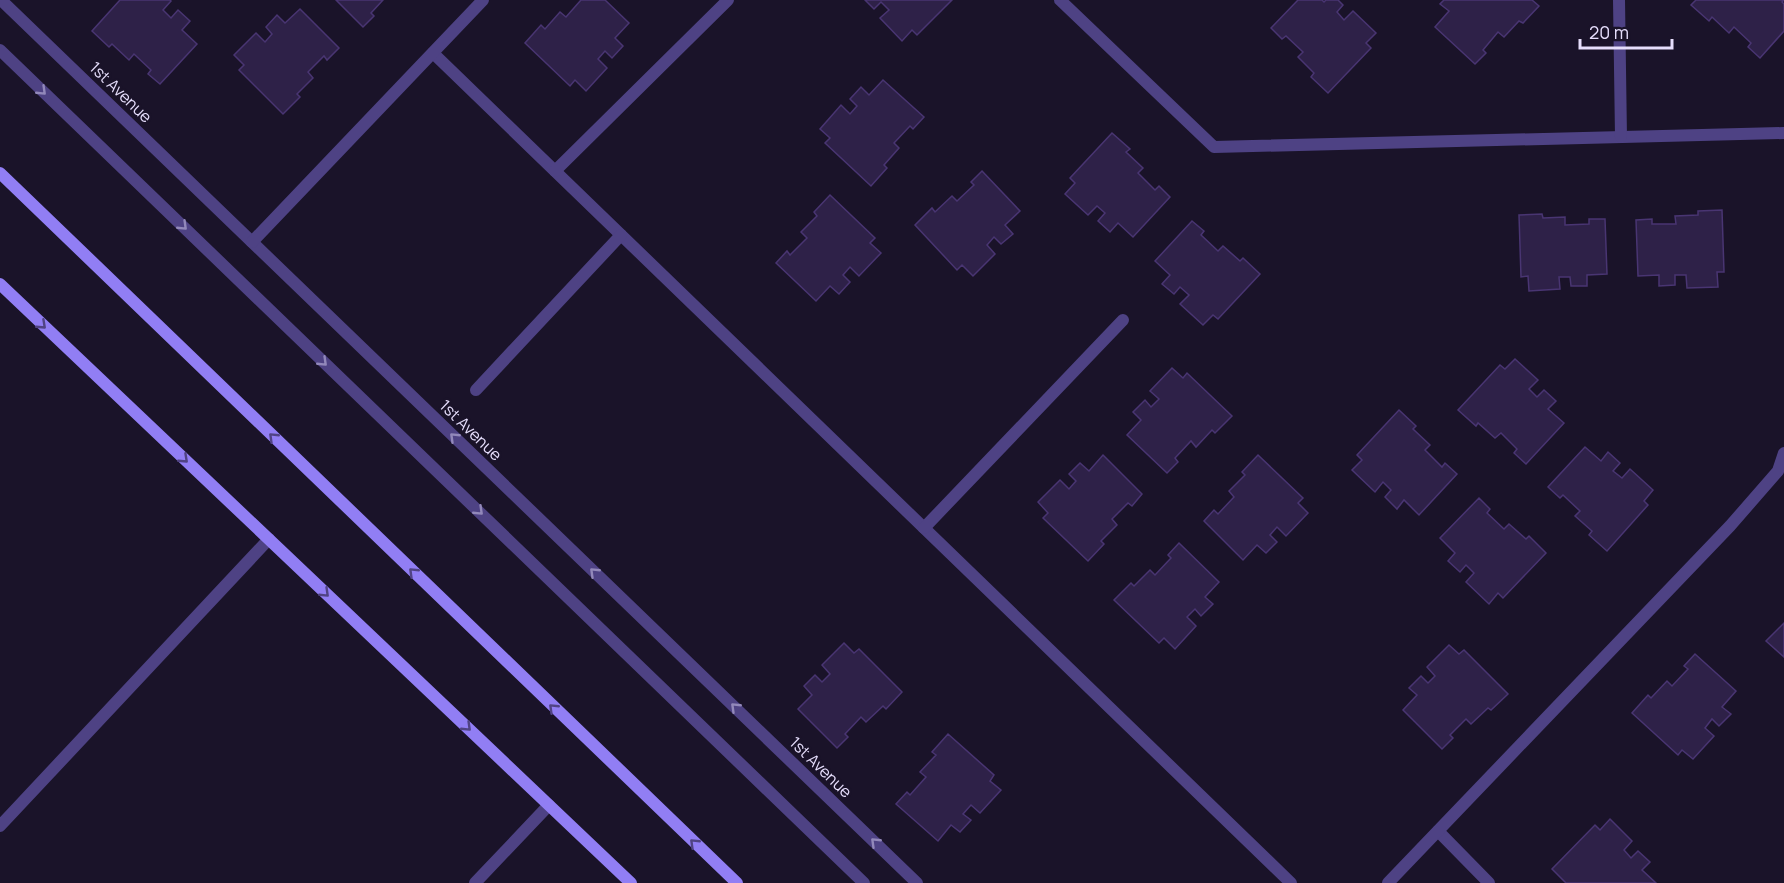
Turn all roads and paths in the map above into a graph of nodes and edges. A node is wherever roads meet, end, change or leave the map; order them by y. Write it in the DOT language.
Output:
graph roads {
  1 [pos="1,0"];
  2 [pos="483,0"];
  3 [pos="728,0"];
  4 [pos="1060,0"];
  5 [pos="1619,0"];
  6 [pos="0,50"];
  7 [pos="433,53"];
  8 [pos="1784,133"];
  9 [pos="1621,137"];
  10 [pos="555,171"];
  11 [pos="0,173"];
  12 [pos="621,235"];
  13 [pos="252,242"];
  14 [pos="0,285"];
  15 [pos="1123,320"];
  16 [pos="476,390"];
  17 [pos="1784,453"];
  18 [pos="924,528"];
  19 [pos="269,539"];
  20 [pos="549,805"];
  21 [pos="0,826"];
  22 [pos="1438,831"];
  23 [pos="475,883"];
  24 [pos="631,883"];
  25 [pos="737,883"];
  26 [pos="864,883"];
  27 [pos="918,883"];
  28 [pos="1291,883"];
  29 [pos="1388,883"];
  30 [pos="1489,883"];
  1 -- 13 [label="street, 1st Avenue"];
  2 -- 7 [label="street"];
  3 -- 10 [label="street"];
  4 -- 9 [label="street"];
  5 -- 9 [label="street"];
  6 -- 26 [label="street, one-way"];
  7 -- 10 [label="street"];
  7 -- 13 [label="street"];
  8 -- 9 [label="street"];
  10 -- 12 [label="street"];
  25 -- 11 [label="main road, one-way"];
  12 -- 16 [label="street"];
  12 -- 18 [label="street"];
  27 -- 13 [label="street, 1st Avenue, one-way"];
  14 -- 19 [label="main road, one-way"];
  15 -- 18 [label="street"];
  17 -- 22 [label="street"];
  18 -- 28 [label="street"];
  19 -- 20 [label="main road, one-way"];
  19 -- 21 [label="street"];
  20 -- 23 [label="street"];
  20 -- 24 [label="main road"];
  22 -- 29 [label="street"];
  22 -- 30 [label="street"];
}
